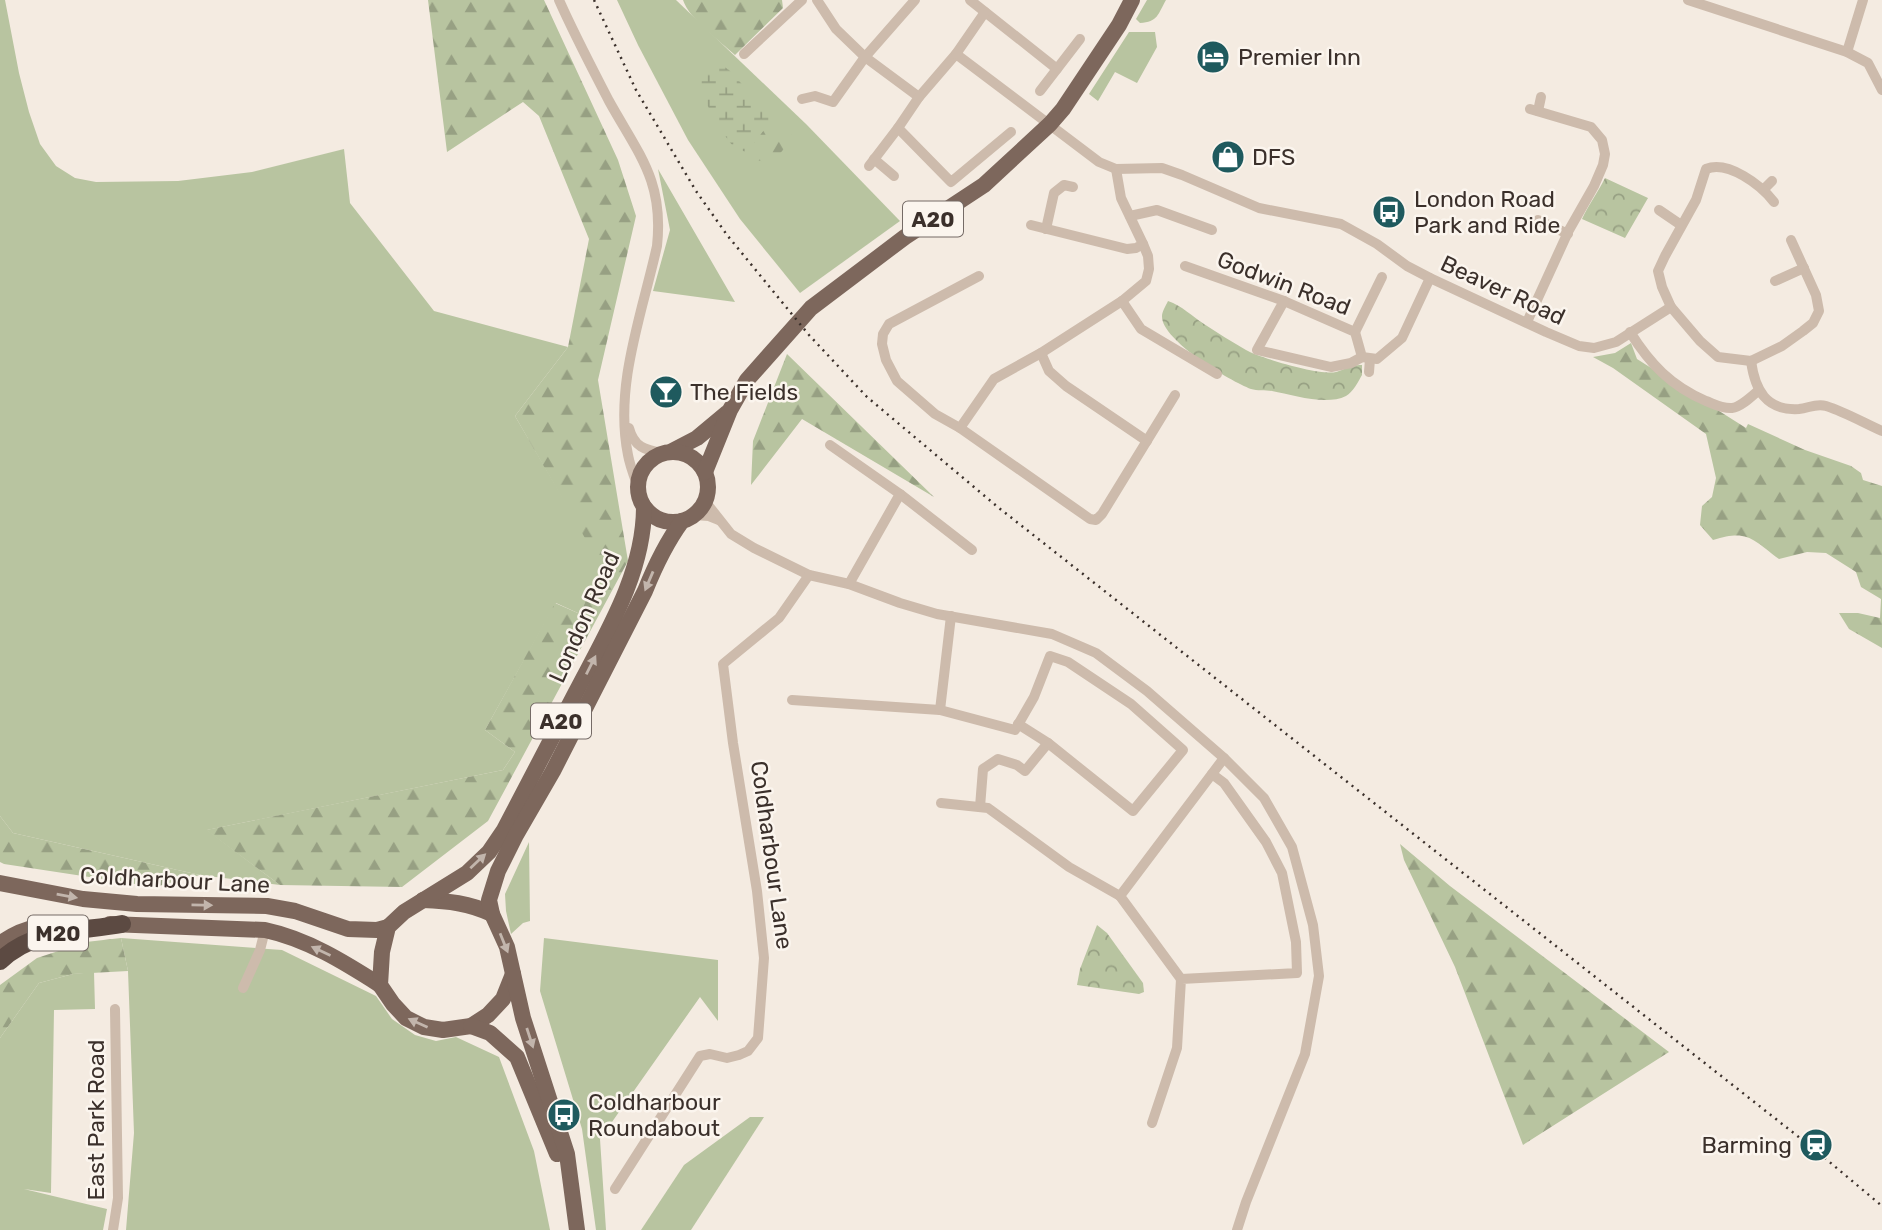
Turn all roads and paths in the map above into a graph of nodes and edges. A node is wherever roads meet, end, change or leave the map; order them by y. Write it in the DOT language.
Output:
graph roads {
  1 [pos="559,0"];
  2 [pos="802,0"];
  3 [pos="817,0"];
  4 [pos="915,0"];
  5 [pos="970,0"];
  6 [pos="1132,0"];
  7 [pos="1688,0"];
  8 [pos="1863,0"];
  9 [pos="985,12"];
  10 [pos="1080,39"];
  11 [pos="1847,52"];
  12 [pos="744,54"];
  13 [pos="956,54"];
  14 [pos="865,57"];
  15 [pos="1057,69"];
  16 [pos="1882,90"];
  17 [pos="1040,91"];
  18 [pos="919,97"];
  19 [pos="1541,97"];
  20 [pos="802,99"];
  21 [pos="1050,124"];
  22 [pos="898,128"];
  23 [pos="1011,132"];
  24 [pos="1116,169"];
  25 [pos="894,176"];
  26 [pos="1073,187"];
  27 [pos="1774,202"];
  28 [pos="1659,210"];
  29 [pos="1130,216"];
  30 [pos="1538,220"];
  31 [pos="1031,225"];
  32 [pos="1681,225"];
  33 [pos="1046,229"];
  34 [pos="1212,230"];
  35 [pos="1568,234"];
  36 [pos="1791,240"];
  37 [pos="1143,244"];
  38 [pos="1185,266"];
  39 [pos="1804,268"];
  40 [pos="979,276"];
  41 [pos="1382,277"];
  42 [pos="1430,278"];
  43 [pos="1775,281"];
  44 [pos="1284,301"];
  45 [pos="1122,302"];
  46 [pos="1671,307"];
  47 [pos="1527,322"];
  48 [pos="1355,332"];
  49 [pos="1630,332"];
  50 [pos="1041,353"];
  51 [pos="1366,358"];
  52 [pos="1751,361"];
  53 [pos="1369,372"];
  54 [pos="1217,374"];
  55 [pos="1759,390"];
  56 [pos="1175,395"];
  57 [pos="624,407"];
  58 [pos="730,410"];
  59 [pos="961,428"];
  60 [pos="1882,431"];
  61 [pos="1147,441"];
  62 [pos="830,445"];
  63 [pos="667,452"];
  64 [pos="705,472"];
  65 [pos="638,486"];
  66 [pos="900,494"];
  67 [pos="704,500"];
  68 [pos="644,507"];
  69 [pos="688,518"];
  70 [pos="719,521"];
  71 [pos="972,550"];
  72 [pos="809,575"];
  73 [pos="849,584"];
  74 [pos="951,616"];
  75 [pos="792,700"];
  76 [pos="940,710"];
  77 [pos="1016,727"];
  78 [pos="1048,743"];
  79 [pos="1224,758"];
  80 [pos="1212,774"];
  81 [pos="941,803"];
  82 [pos="980,807"];
  83 [pos="0,883"];
  84 [pos="1120,896"];
  85 [pos="422,901"];
  86 [pos="492,914"];
  87 [pos="122,924"];
  88 [pos="388,927"];
  89 [pos="265,930"];
  90 [pos="0,944"];
  91 [pos="0,961"];
  92 [pos="514,972"];
  93 [pos="1181,979"];
  94 [pos="380,985"];
  95 [pos="243,988"];
  96 [pos="115,1009"];
  97 [pos="471,1026"];
  98 [pos="1152,1123"];
  99 [pos="571,1189"];
  100 [pos="615,1189"];
  101 [pos="113,1230"];
  102 [pos="578,1230"];
  103 [pos="1237,1230"];
  1 -- 57 [label="street"];
  2 -- 12 [label="street"];
  3 -- 14 [label="street"];
  4 -- 14 [label="street"];
  5 -- 9 [label="street"];
  6 -- 21 [label="main road, A20"];
  7 -- 11 [label="street"];
  8 -- 11 [label="street"];
  9 -- 13 [label="street"];
  9 -- 15 [label="street"];
  10 -- 15 [label="street"];
  11 -- 16 [label="street"];
  13 -- 18 [label="street"];
  13 -- 21 [label="street"];
  14 -- 18 [label="street"];
  14 -- 20 [label="street"];
  15 -- 17 [label="street"];
  18 -- 22 [label="street"];
  19 -- 35 [label="street"];
  21 -- 24 [label="street"];
  21 -- 58 [label="main road, A20"];
  22 -- 23 [label="street"];
  22 -- 25 [label="street"];
  24 -- 29 [label="street"];
  24 -- 42 [label="street, Beaver Road"];
  26 -- 33 [label="street"];
  27 -- 32 [label="street"];
  28 -- 32 [label="street"];
  29 -- 34 [label="street"];
  29 -- 37 [label="street"];
  30 -- 35 [label="street"];
  31 -- 33 [label="street"];
  32 -- 46 [label="street"];
  33 -- 37 [label="street"];
  35 -- 47 [label="street"];
  36 -- 39 [label="street"];
  37 -- 45 [label="street"];
  38 -- 44 [label="street, Godwin Road"];
  39 -- 43 [label="street"];
  39 -- 52 [label="street"];
  40 -- 59 [label="street"];
  41 -- 48 [label="street"];
  42 -- 47 [label="street, Beaver Road"];
  42 -- 51 [label="street"];
  44 -- 48 [label="street, Godwin Road"];
  44 -- 51 [label="street"];
  45 -- 50 [label="street"];
  45 -- 54 [label="street"];
  46 -- 49 [label="street, Beaver Road"];
  46 -- 52 [label="street"];
  47 -- 49 [label="street, Beaver Road"];
  48 -- 51 [label="street, Godwin Road"];
  49 -- 55 [label="street"];
  50 -- 59 [label="street"];
  50 -- 61 [label="street"];
  51 -- 53 [label="street"];
  52 -- 55 [label="street"];
  55 -- 60 [label="street"];
  56 -- 61 [label="street"];
  57 -- 63 [label="street"];
  57 -- 65 [label="street"];
  58 -- 63 [label="main road, A20"];
  58 -- 64 [label="main road, A20"];
  59 -- 61 [label="street"];
  62 -- 66 [label="street"];
  63 -- 64 [label="main road"];
  63 -- 65 [label="main road"];
  64 -- 67 [label="main road"];
  65 -- 68 [label="main road"];
  66 -- 71 [label="street"];
  66 -- 73 [label="street"];
  67 -- 69 [label="main road"];
  67 -- 70 [label="street"];
  68 -- 69 [label="main road"];
  85 -- 68 [label="main road, London Road / A20, one-way"];
  69 -- 70 [label="street"];
  69 -- 86 [label="main road, London Road / A20, one-way"];
  70 -- 72 [label="street"];
  72 -- 73 [label="street"];
  72 -- 100 [label="street, Coldharbour Lane"];
  73 -- 74 [label="street"];
  74 -- 76 [label="street"];
  74 -- 79 [label="street"];
  75 -- 76 [label="street"];
  76 -- 77 [label="street"];
  77 -- 78 [label="street"];
  77 -- 78 [label="street"];
  78 -- 82 [label="street"];
  79 -- 80 [label="street"];
  79 -- 103 [label="street"];
  80 -- 84 [label="street"];
  80 -- 93 [label="street"];
  81 -- 82 [label="street"];
  82 -- 84 [label="street"];
  83 -- 88 [label="main road, Coldharbour Lane, one-way"];
  84 -- 93 [label="street"];
  85 -- 86 [label="main road"];
  85 -- 88 [label="main road"];
  86 -- 92 [label="main road, one-way"];
  87 -- 89 [label="main road, Coldharbour Lane"];
  87 -- 90 [label="main road, Coldharbour Lane"];
  87 -- 91 [label="highway, M20"];
  88 -- 94 [label="main road"];
  94 -- 89 [label="main road, Coldharbour Lane, one-way"];
  89 -- 95 [label="street"];
  92 -- 97 [label="main road"];
  92 -- 99 [label="main road, one-way"];
  93 -- 98 [label="street"];
  97 -- 94 [label="main road, one-way"];
  96 -- 101 [label="street, East Park Road"];
  97 -- 99 [label="main road"];
  99 -- 102 [label="main road"];
}
